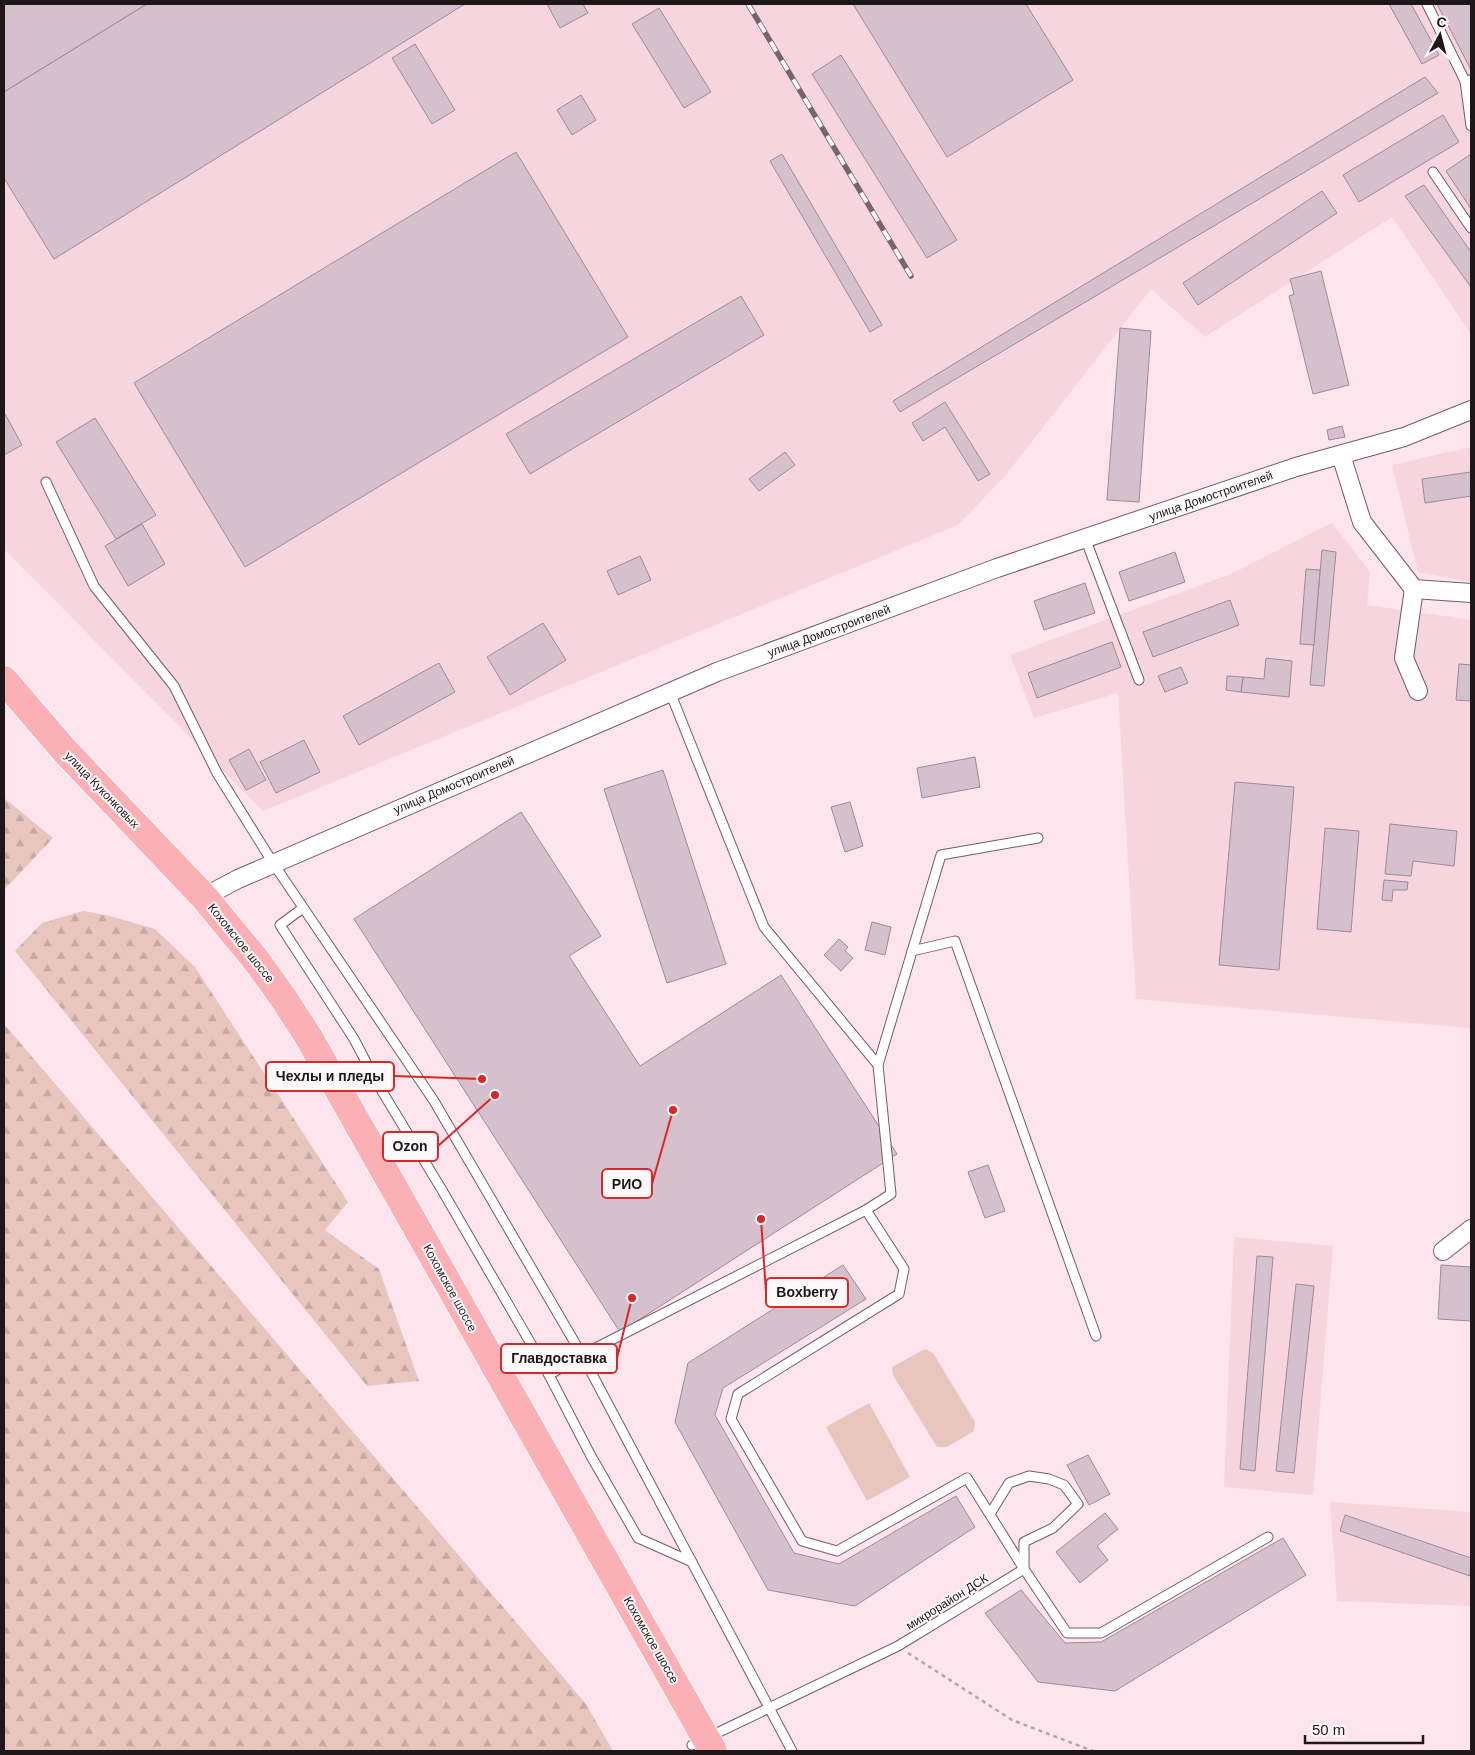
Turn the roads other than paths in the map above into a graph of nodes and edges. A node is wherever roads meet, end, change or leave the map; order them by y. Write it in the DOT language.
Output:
graph roads {
  1 [pos="1427,4"];
  2 [pos="1468,80"];
  3 [pos="1471,126"];
  4 [pos="1433,172"];
  5 [pos="1471,228"];
  6 [pos="1471,410"];
  7 [pos="1341,455"];
  8 [pos="46,482"];
  9 [pos="1085,538"];
  10 [pos="1414,589"];
  11 [pos="1471,593"];
  12 [pos="4,680"];
  13 [pos="1139,680"];
  14 [pos="1418,691"];
  15 [pos="670,692"];
  16 [pos="4,709"];
  17 [pos="1038,838"];
  18 [pos="273,864"];
  19 [pos="199,901"];
  20 [pos="303,908"];
  21 [pos="912,952"];
  22 [pos="878,1065"];
  23 [pos="866,1210"];
  24 [pos="1471,1229"];
  25 [pos="1443,1251"];
  26 [pos="1096,1336"];
  27 [pos="582,1355"];
  28 [pos="549,1375"];
  29 [pos="990,1514"];
  30 [pos="1268,1537"];
  31 [pos="692,1562"];
  32 [pos="1024,1569"];
  33 [pos="769,1709"];
  34 [pos="702,1747"];
  35 [pos="792,1751"];
  1 -- 2 [label="lane"];
  2 -- 3 [label="lane"];
  4 -- 5 [label="lane"];
  6 -- 7 [label="street, улица Домостроителей"];
  7 -- 9 [label="street, улица Домостроителей"];
  7 -- 10 [label="street"];
  8 -- 18 [label="lane"];
  9 -- 13 [label="lane"];
  9 -- 15 [label="street, улица Домостроителей"];
  10 -- 11 [label="street"];
  10 -- 14 [label="street"];
  12 -- 19 [label="main road, улица Куконковых"];
  15 -- 18 [label="street, улица Домостроителей"];
  15 -- 22 [label="lane"];
  16 -- 19 [label="main road, улица Куконковых"];
  17 -- 21 [label="lane"];
  18 -- 19 [label="street, улица Домостроителей"];
  18 -- 20 [label="lane"];
  19 -- 34 [label="main road, Кохомское шоссе"];
  20 -- 27 [label="lane"];
  20 -- 28 [label="lane"];
  21 -- 22 [label="lane"];
  21 -- 26 [label="lane"];
  22 -- 23 [label="lane"];
  23 -- 27 [label="lane"];
  23 -- 29 [label="lane"];
  24 -- 25 [label="street"];
  27 -- 28 [label="lane"];
  27 -- 31 [label="lane"];
  28 -- 31 [label="lane"];
  29 -- 32 [label="lane"];
  29 -- 32 [label="lane"];
  30 -- 32 [label="lane"];
  31 -- 33 [label="lane"];
  32 -- 33 [label="lane, микрорайон ДСК"];
  33 -- 34 [label="lane, микрорайон ДСК"];
  33 -- 35 [label="lane"];
}
